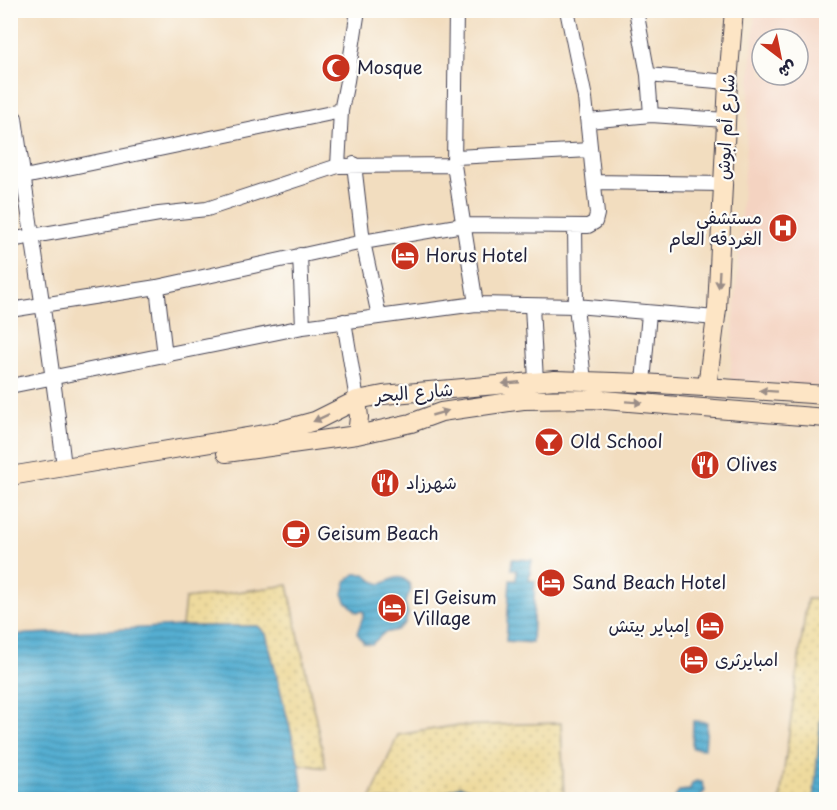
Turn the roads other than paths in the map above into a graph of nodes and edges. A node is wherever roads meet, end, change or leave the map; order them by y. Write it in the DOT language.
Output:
graph roads {
  1 [pos="358,10"];
  2 [pos="456,10"];
  3 [pos="567,10"];
  4 [pos="636,10"];
  5 [pos="734,10"];
  6 [pos="648,75"];
  7 [pos="728,82"];
  8 [pos="341,111"];
  9 [pos="651,115"];
  10 [pos="15,118"];
  11 [pos="726,120"];
  12 [pos="588,121"];
  13 [pos="590,150"];
  14 [pos="455,161"];
  15 [pos="354,164"];
  16 [pos="338,166"];
  17 [pos="17,179"];
  18 [pos="594,182"];
  19 [pos="723,184"];
  20 [pos="463,225"];
  21 [pos="575,226"];
  22 [pos="32,237"];
  23 [pos="10,240"];
  24 [pos="363,242"];
  25 [pos="300,255"];
  26 [pos="157,287"];
  27 [pos="41,304"];
  28 [pos="476,304"];
  29 [pos="532,306"];
  30 [pos="576,306"];
  31 [pos="10,310"];
  32 [pos="649,313"];
  33 [pos="380,316"];
  34 [pos="716,318"];
  35 [pos="344,321"];
  36 [pos="303,327"];
  37 [pos="165,356"];
  38 [pos="54,378"];
  39 [pos="536,381"];
  40 [pos="584,381"];
  41 [pos="643,383"];
  42 [pos="10,386"];
  43 [pos="707,387"];
  44 [pos="404,393"];
  45 [pos="826,395"];
  46 [pos="357,400"];
  47 [pos="826,418"];
  48 [pos="411,423"];
  49 [pos="357,435"];
  50 [pos="64,467"];
  51 [pos="10,476"];
  52 [pos="10,486"];
  1 -- 8 [label="street"];
  2 -- 14 [label="street"];
  3 -- 12 [label="street"];
  4 -- 6 [label="street"];
  5 -- 7 [label="main road, شارع أم ابوش"];
  6 -- 7 [label="street"];
  6 -- 9 [label="street"];
  7 -- 11 [label="main road, شارع أم ابوش"];
  8 -- 16 [label="street"];
  8 -- 17 [label="street"];
  9 -- 11 [label="street"];
  9 -- 12 [label="street"];
  10 -- 17 [label="street"];
  11 -- 19 [label="main road, شارع أم ابوش"];
  12 -- 13 [label="street"];
  13 -- 14 [label="street"];
  13 -- 18 [label="street"];
  14 -- 15 [label="street"];
  14 -- 20 [label="street"];
  15 -- 16 [label="street"];
  15 -- 24 [label="street"];
  16 -- 22 [label="street"];
  17 -- 22 [label="street"];
  18 -- 19 [label="street"];
  18 -- 21 [label="street"];
  19 -- 34 [label="main road, شارع أم ابوش, one-way"];
  20 -- 21 [label="street"];
  20 -- 24 [label="street"];
  20 -- 28 [label="street"];
  21 -- 30 [label="street"];
  22 -- 23 [label="street"];
  22 -- 27 [label="street"];
  24 -- 25 [label="street"];
  24 -- 33 [label="street"];
  25 -- 26 [label="street"];
  25 -- 36 [label="street"];
  26 -- 27 [label="street"];
  26 -- 37 [label="street"];
  27 -- 31 [label="street"];
  27 -- 38 [label="street"];
  28 -- 29 [label="street"];
  28 -- 33 [label="street"];
  29 -- 30 [label="street"];
  29 -- 39 [label="street"];
  30 -- 32 [label="street"];
  30 -- 40 [label="street"];
  32 -- 34 [label="street"];
  32 -- 41 [label="street"];
  33 -- 35 [label="street"];
  34 -- 43 [label="main road, شارع أم ابوش"];
  35 -- 36 [label="street"];
  35 -- 46 [label="street"];
  36 -- 37 [label="street"];
  37 -- 38 [label="street"];
  38 -- 42 [label="street"];
  38 -- 50 [label="street"];
  39 -- 40 [label="main road, شارع البحر"];
  39 -- 44 [label="main road, شارع البحر, one-way"];
  40 -- 41 [label="main road, شارع البحر"];
  41 -- 43 [label="main road, شارع البحر"];
  45 -- 43 [label="main road, شارع البحر, one-way"];
  44 -- 46 [label="main road, شارع البحر"];
  44 -- 48 [label="main road"];
  46 -- 49 [label="main road"];
  46 -- 50 [label="main road, شارع البحر, one-way"];
  48 -- 47 [label="main road, شارع البحر, one-way"];
  48 -- 49 [label="main road, شارع البحر"];
  49 -- 52 [label="main road, شارع البحر"];
  50 -- 51 [label="main road, شارع البحر"];
}
